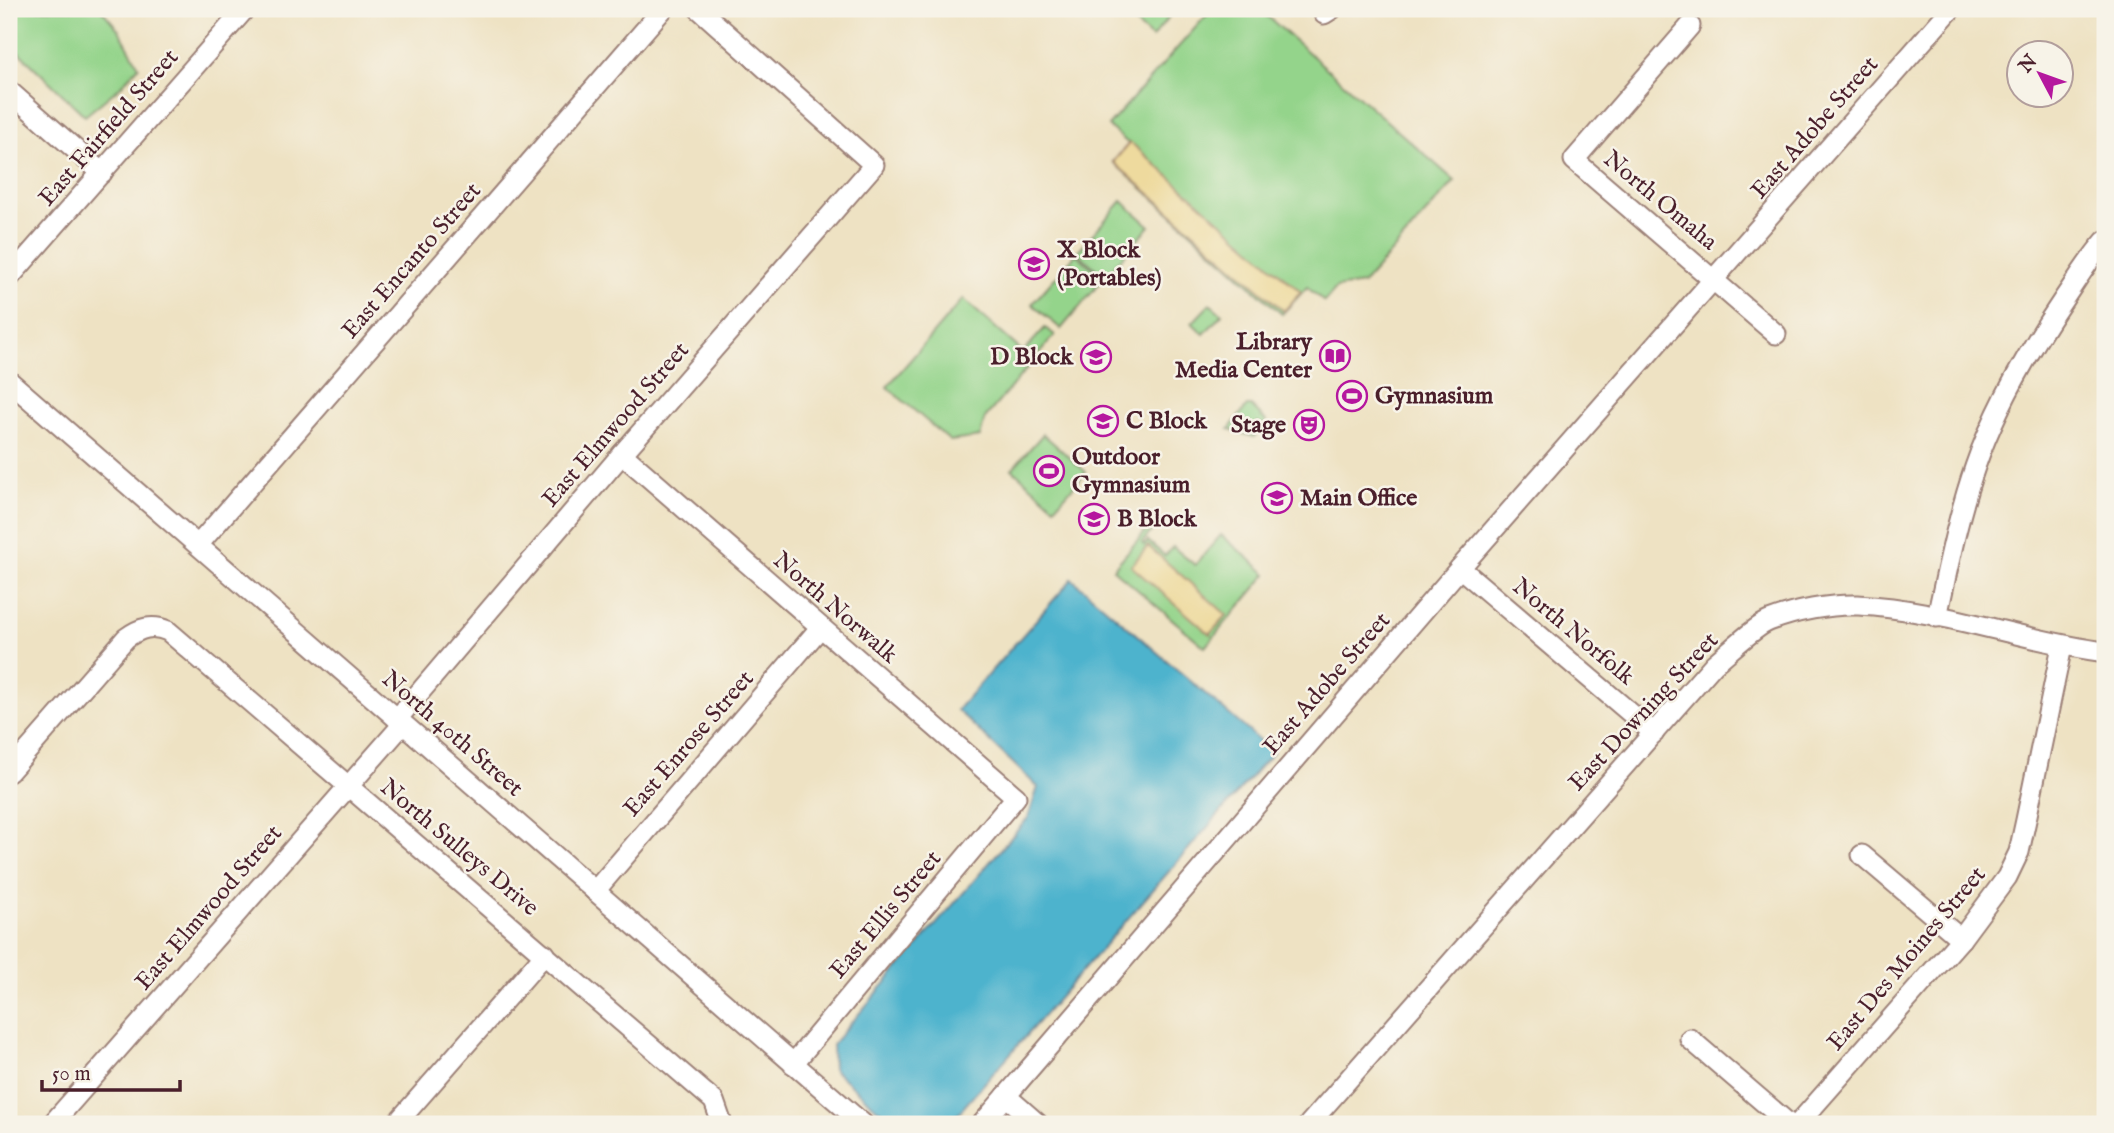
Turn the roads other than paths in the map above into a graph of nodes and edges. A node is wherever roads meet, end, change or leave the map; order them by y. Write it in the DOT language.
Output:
graph roads {
  1 [pos="245,9"];
  2 [pos="663,9"];
  3 [pos="699,9"];
  4 [pos="1951,9"];
  5 [pos="1690,26"];
  6 [pos="9,91"];
  7 [pos="102,173"];
  8 [pos="2105,241"];
  9 [pos="9,278"];
  10 [pos="1715,280"];
  11 [pos="1776,334"];
  12 [pos="9,381"];
  13 [pos="622,454"];
  14 [pos="198,545"];
  15 [pos="1460,568"];
  16 [pos="1937,617"];
  17 [pos="820,628"];
  18 [pos="2062,646"];
  19 [pos="2105,652"];
  20 [pos="400,722"];
  21 [pos="1654,733"];
  22 [pos="9,772"];
  23 [pos="348,786"];
  24 [pos="1016,797"];
  25 [pos="1862,855"];
  26 [pos="595,891"];
  27 [pos="1961,939"];
  28 [pos="545,954"];
  29 [pos="1690,1039"];
  30 [pos="793,1063"];
  31 [pos="1006,1096"];
  32 [pos="722,1122"];
  33 [pos="52,1124"];
  34 [pos="396,1124"];
  35 [pos="863,1124"];
  36 [pos="982,1124"];
  37 [pos="1038,1124"];
  38 [pos="1309,1124"];
  39 [pos="1789,1124"];
  40 [pos="1798,1124"];
  1 -- 7 [label="street, East Fairfield Street"];
  2 -- 14 [label="street, East Encanto Street"];
  3 -- 13 [label="street, East Elmwood Street"];
  4 -- 10 [label="street, East Adobe Street"];
  5 -- 10 [label="street, North Omaha"];
  6 -- 7 [label="street"];
  7 -- 9 [label="street, East Fairfield Street"];
  8 -- 16 [label="street"];
  10 -- 11 [label="street"];
  10 -- 15 [label="street, East Adobe Street"];
  12 -- 14 [label="street, North 40th Street"];
  13 -- 17 [label="street, North Norwalk"];
  13 -- 20 [label="street, East Elmwood Street"];
  14 -- 20 [label="street, North 40th Street"];
  15 -- 21 [label="street, North Norfolk"];
  15 -- 31 [label="street, East Adobe Street"];
  16 -- 18 [label="street, East Downing Street"];
  16 -- 21 [label="street, East Downing Street"];
  17 -- 24 [label="street, North Norwalk"];
  17 -- 26 [label="street, East Enrose Street"];
  18 -- 19 [label="street, East Downing Street"];
  18 -- 27 [label="street, East Des Moines Street"];
  20 -- 23 [label="street, East Elmwood Street"];
  20 -- 26 [label="street, North 40th Street"];
  21 -- 38 [label="street, East Downing Street"];
  22 -- 23 [label="street, North Sulleys Drive"];
  23 -- 28 [label="street, North Sulleys Drive"];
  23 -- 33 [label="street, East Elmwood Street"];
  24 -- 30 [label="street, East Ellis Street"];
  25 -- 27 [label="street"];
  26 -- 30 [label="street, North 40th Street"];
  27 -- 40 [label="street, East Des Moines Street"];
  28 -- 32 [label="street, North Sulleys Drive"];
  28 -- 34 [label="street"];
  29 -- 39 [label="street"];
  30 -- 35 [label="street, North 40th Street"];
  31 -- 36 [label="street, East Adobe Street"];
  31 -- 37 [label="street"];
}
